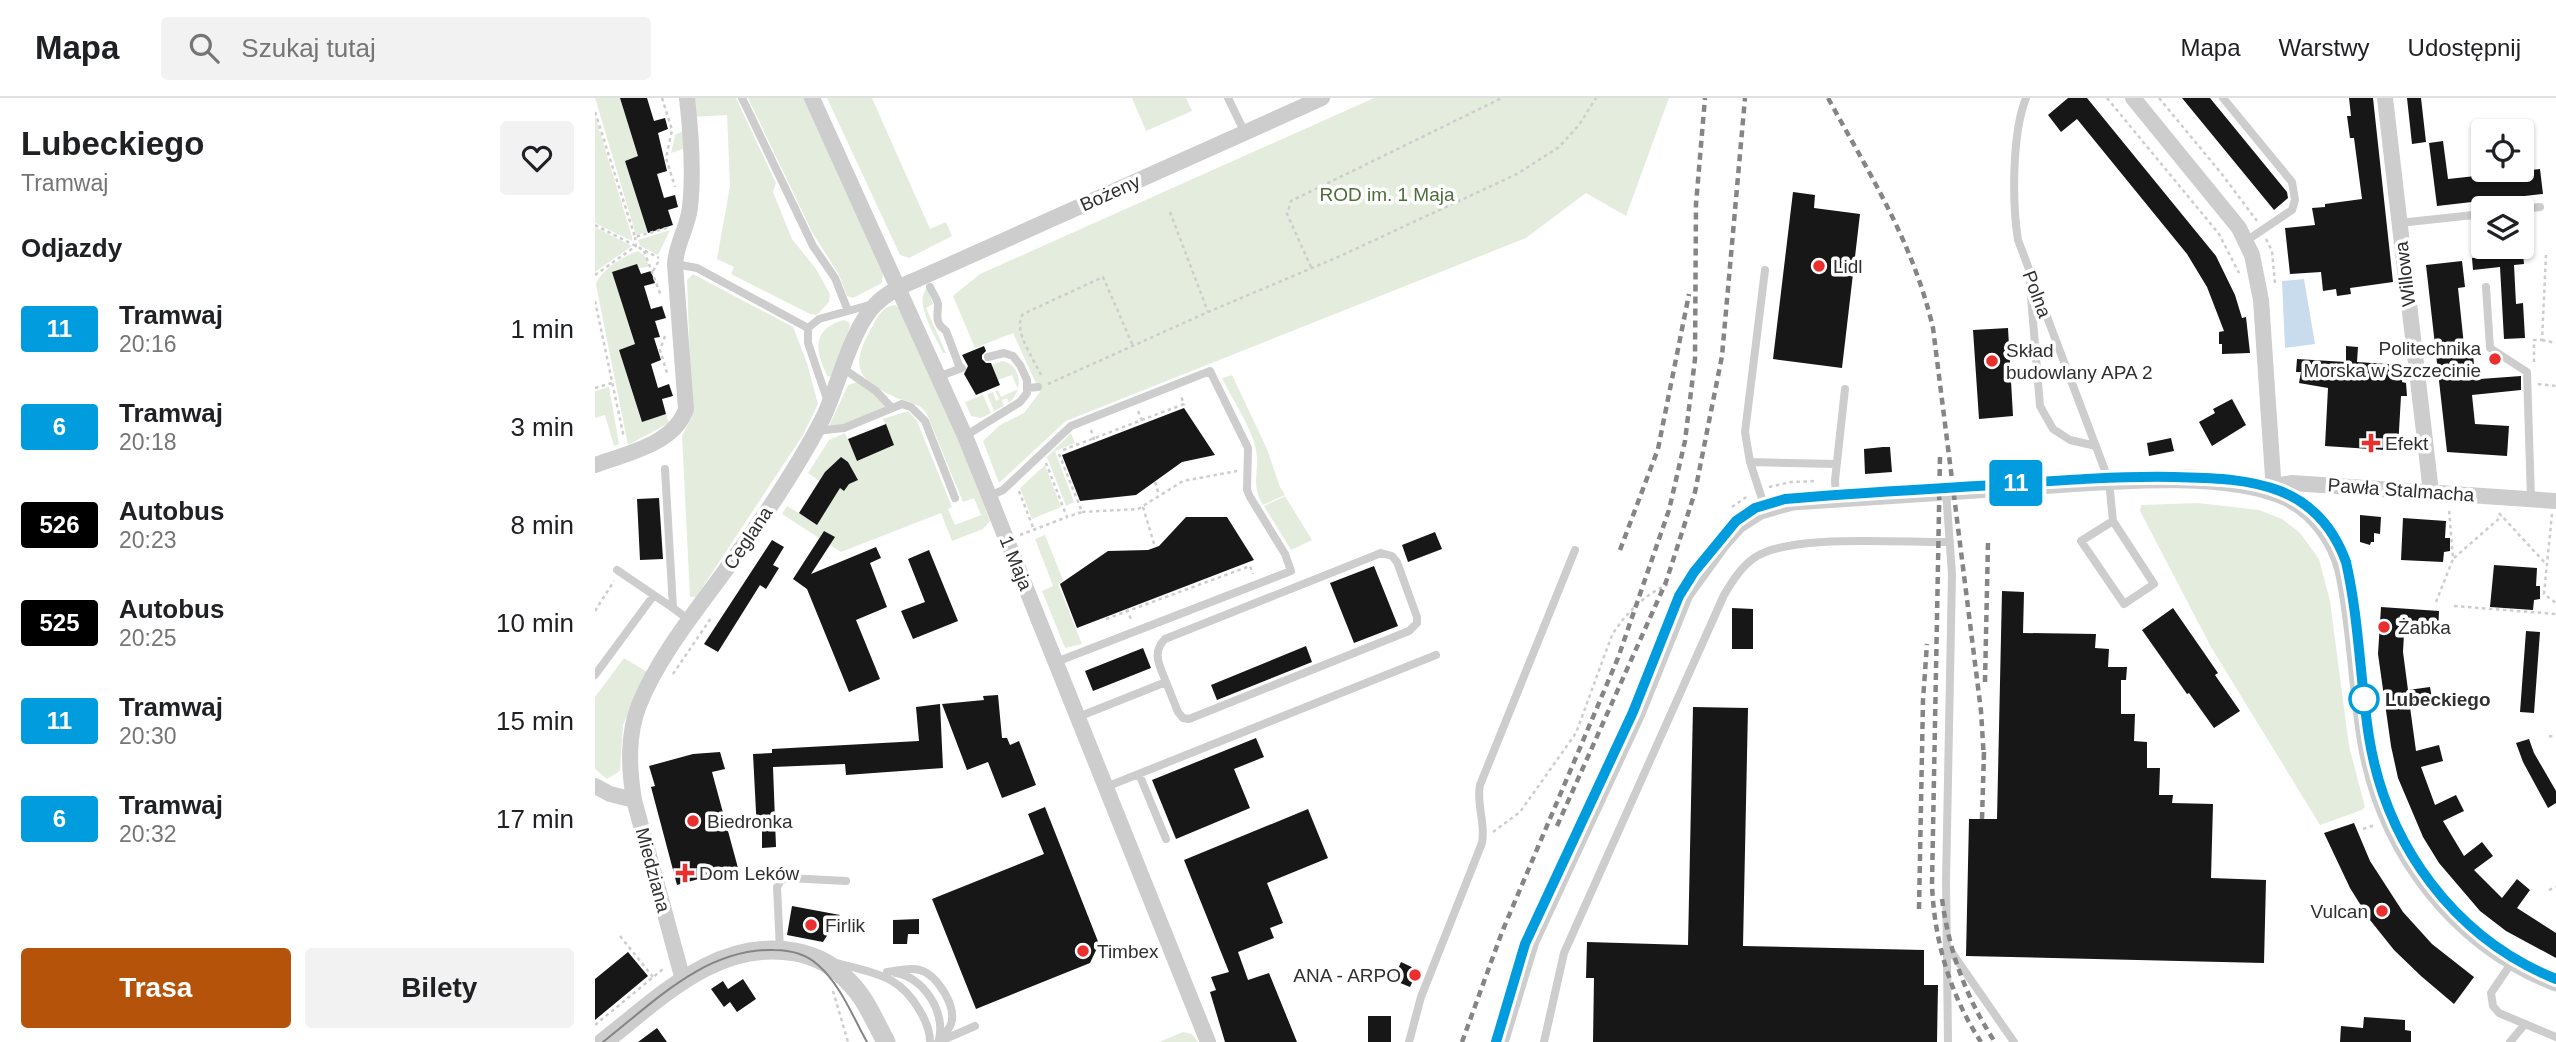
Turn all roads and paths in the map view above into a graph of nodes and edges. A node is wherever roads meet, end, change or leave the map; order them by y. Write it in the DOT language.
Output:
graph roads {
  1 [pos="662,98"];
  2 [pos="687,98"];
  3 [pos="741,98"];
  4 [pos="812,98"];
  5 [pos="1229,98"];
  6 [pos="1322,98"];
  7 [pos="1502,98"];
  8 [pos="1596,98"];
  9 [pos="2026,98"];
  10 [pos="2107,98"];
  11 [pos="2133,98"];
  12 [pos="2159,98"];
  13 [pos="2223,98"];
  14 [pos="2385,98"];
  15 [pos="595,112"];
  16 [pos="1245,133"];
  17 [pos="675,188"];
  18 [pos="2540,207"];
  19 [pos="2534,208"];
  20 [pos="1170,212"];
  21 [pos="2471,215"];
  22 [pos="2399,223"];
  23 [pos="595,225"];
  24 [pos="2260,227"];
  25 [pos="635,237"];
  26 [pos="670,237"];
  27 [pos="2246,241"];
  28 [pos="636,246"];
  29 [pos="665,248"];
  30 [pos="644,251"];
  31 [pos="2546,255"];
  32 [pos="667,262"];
  33 [pos="1311,268"];
  34 [pos="1765,270"];
  35 [pos="653,271"];
  36 [pos="2029,274"];
  37 [pos="595,275"];
  38 [pos="2241,278"];
  39 [pos="930,287"];
  40 [pos="2486,287"];
  41 [pos="899,288"];
  42 [pos="595,301"];
  43 [pos="876,303"];
  44 [pos="663,304"];
  45 [pos="848,311"];
  46 [pos="1208,312"];
  47 [pos="808,328"];
  48 [pos="667,330"];
  49 [pos="2542,340"];
  50 [pos="2556,343"];
  51 [pos="1133,346"];
  52 [pos="2534,352"];
  53 [pos="988,357"];
  54 [pos="844,369"];
  55 [pos="940,376"];
  56 [pos="669,377"];
  57 [pos="613,383"];
  58 [pos="1176,384"];
  59 [pos="2535,384"];
  60 [pos="2556,386"];
  61 [pos="1038,387"];
  62 [pos="595,388"];
  63 [pos="1028,388"];
  64 [pos="1845,389"];
  65 [pos="829,405"];
  66 [pos="891,407"];
  67 [pos="816,431"];
  68 [pos="965,436"];
  69 [pos="626,444"];
  70 [pos="2096,446"];
  71 [pos="1750,462"];
  72 [pos="1836,464"];
  73 [pos="595,465"];
  74 [pos="665,469"];
  75 [pos="1248,469"];
  76 [pos="1036,470"];
  77 [pos="2109,481"];
  78 [pos="1155,482"];
  79 [pos="1017,487"];
  80 [pos="1835,489"];
  81 [pos="1946,491"];
  82 [pos="2274,492"];
  83 [pos="2431,492"];
  84 [pos="990,496"];
  85 [pos="1159,496"];
  86 [pos="955,498"];
  87 [pos="1762,499"];
  88 [pos="2531,499"];
  89 [pos="1143,506"];
  90 [pos="2449,506"];
  91 [pos="2554,507"];
  92 [pos="2495,508"];
  93 [pos="2510,509"];
  94 [pos="1730,510"];
  95 [pos="1082,512"];
  96 [pos="2502,516"];
  97 [pos="1067,517"];
  98 [pos="2113,522"];
  99 [pos="1034,530"];
  100 [pos="1017,537"];
  101 [pos="1950,542"];
  102 [pos="1155,547"];
  103 [pos="1575,550"];
  104 [pos="2453,559"];
  105 [pos="2547,565"];
  106 [pos="618,571"];
  107 [pos="1674,582"];
  108 [pos="1256,584"];
  109 [pos="1668,584"];
  110 [pos="1670,593"];
  111 [pos="654,595"];
  112 [pos="2479,601"];
  113 [pos="2437,603"];
  114 [pos="2556,603"];
  115 [pos="2454,606"];
  116 [pos="673,608"];
  117 [pos="2479,608"];
  118 [pos="595,611"];
  119 [pos="2556,614"];
  120 [pos="711,619"];
  121 [pos="689,620"];
  122 [pos="1106,620"];
  123 [pos="1436,654"];
  124 [pos="1056,662"];
  125 [pos="595,676"];
  126 [pos="670,678"];
  127 [pos="1166,682"];
  128 [pos="1078,717"];
  129 [pos="2549,736"];
  130 [pos="2556,737"];
  131 [pos="1139,774"];
  132 [pos="595,786"];
  133 [pos="1106,787"];
  134 [pos="634,800"];
  135 [pos="2375,825"];
  136 [pos="2363,829"];
  137 [pos="1166,839"];
  138 [pos="1482,843"];
  139 [pos="846,881"];
  140 [pos="2556,887"];
  141 [pos="2549,890"];
  142 [pos="620,936"];
  143 [pos="1947,945"];
  144 [pos="780,950"];
  145 [pos="813,957"];
  146 [pos="677,960"];
  147 [pos="2512,962"];
  148 [pos="867,971"];
  149 [pos="887,972"];
  150 [pos="653,977"];
  151 [pos="683,981"];
  152 [pos="2556,982"];
  153 [pos="832,990"];
  154 [pos="595,1024"];
  155 [pos="2525,1024"];
  156 [pos="975,1026"];
  157 [pos="2556,1037"];
  158 [pos="1207,1040"];
  159 [pos="603,1042"];
  160 [pos="849,1042"];
  161 [pos="886,1042"];
  162 [pos="930,1042"];
  163 [pos="939,1042"];
  164 [pos="1409,1042"];
  165 [pos="1499,1042"];
  166 [pos="1544,1042"];
  167 [pos="1948,1042"];
  168 [pos="2014,1042"];
  169 [pos="2510,1042"];
  1 -- 17 [label="path"];
  2 -- 32 [label="street"];
  3 -- 45 [label="lane"];
  4 -- 41 [label="street, 1 Maja"];
  5 -- 16 [label="lane"];
  6 -- 16 [label="street, Bożeny"];
  7 -- 33 [label="path"];
  8 -- 33 [label="path"];
  9 -- 36 [label="lane, Polna"];
  10 -- 38 [label="path"];
  11 -- 27 [label="street"];
  12 -- 24 [label="path"];
  13 -- 27 [label="lane"];
  14 -- 22 [label="street, Willowa"];
  15 -- 25 [label="path"];
  16 -- 41 [label="street, Bożeny"];
  18 -- 19 [label="lane"];
  20 -- 46 [label="path"];
  21 -- 22 [label="lane"];
  22 -- 83 [label="street, Willowa"];
  23 -- 28 [label="path"];
  25 -- 26 [label="path"];
  25 -- 28 [label="path"];
  27 -- 82 [label="street"];
  28 -- 30 [label="path"];
  28 -- 37 [label="path"];
  29 -- 32 [label="path"];
  30 -- 32 [label="path"];
  30 -- 35 [label="path"];
  31 -- 49 [label="path"];
  32 -- 35 [label="path"];
  32 -- 47 [label="lane"];
  32 -- 73 [label="street"];
  33 -- 46 [label="path"];
  34 -- 71 [label="lane"];
  35 -- 44 [label="path"];
  36 -- 70 [label="lane, Polna"];
  36 -- 70 [label="lane"];
  39 -- 55 [label="lane"];
  40 -- 88 [label="lane"];
  41 -- 43 [label="street, Ceglana"];
  41 -- 55 [label="street, 1 Maja"];
  42 -- 57 [label="path"];
  43 -- 45 [label="lane"];
  43 -- 54 [label="street, Ceglana"];
  45 -- 47 [label="lane"];
  46 -- 51 [label="path"];
  47 -- 65 [label="lane"];
  48 -- 56 [label="path"];
  49 -- 50 [label="path"];
  49 -- 52 [label="path"];
  51 -- 51 [label="path"];
  53 -- 63 [label="lane"];
  54 -- 65 [label="street, Ceglana"];
  54 -- 66 [label="lane"];
  55 -- 68 [label="street, 1 Maja"];
  57 -- 62 [label="path"];
  57 -- 69 [label="path"];
  58 -- 75 [label="lane"];
  58 -- 84 [label="lane"];
  58 -- 95 [label="path"];
  59 -- 60 [label="path"];
  61 -- 63 [label="lane"];
  63 -- 68 [label="lane"];
  64 -- 72 [label="lane"];
  65 -- 67 [label="street, Ceglana"];
  66 -- 67 [label="lane"];
  66 -- 86 [label="lane"];
  67 -- 121 [label="street, Ceglana"];
  68 -- 84 [label="street, 1 Maja"];
  70 -- 77 [label="lane, Polna"];
  71 -- 72 [label="lane"];
  71 -- 87 [label="lane"];
  72 -- 80 [label="lane"];
  74 -- 116 [label="lane"];
  75 -- 85 [label="path"];
  75 -- 108 [label="lane"];
  76 -- 97 [label="path"];
  77 -- 81 [label="street, Pawła Stalmacha"];
  77 -- 82 [label="street, Pawła Stalmacha"];
  77 -- 98 [label="lane, Polna"];
  78 -- 85 [label="path"];
  79 -- 99 [label="path"];
  80 -- 81 [label="street, Pawła Stalmacha"];
  80 -- 87 [label="street, Pawła Stalmacha"];
  80 -- 87 [label="path"];
  81 -- 101 [label="lane"];
  82 -- 83 [label="street, Pawła Stalmacha"];
  82 -- 147 [label="street"];
  83 -- 88 [label="street, Pawła Stalmacha"];
  84 -- 124 [label="street, 1 Maja"];
  85 -- 89 [label="path"];
  87 -- 94 [label="path"];
  87 -- 165 [label="street, Pawła Stalmacha"];
  88 -- 91 [label="street, Pawła Stalmacha"];
  89 -- 95 [label="path"];
  89 -- 102 [label="path"];
  90 -- 104 [label="path"];
  91 -- 105 [label="path"];
  92 -- 96 [label="path"];
  93 -- 96 [label="path"];
  95 -- 97 [label="path"];
  96 -- 104 [label="path"];
  96 -- 105 [label="path"];
  97 -- 99 [label="path"];
  98 -- 98 [label="lane"];
  99 -- 100 [label="path"];
  101 -- 143 [label="lane"];
  101 -- 166 [label="lane"];
  103 -- 138 [label="lane"];
  104 -- 113 [label="path"];
  105 -- 114 [label="path"];
  106 -- 111 [label="lane"];
  106 -- 118 [label="path"];
  107 -- 110 [label="path"];
  108 -- 122 [label="path"];
  108 -- 124 [label="lane"];
  109 -- 138 [label="path"];
  111 -- 116 [label="lane"];
  111 -- 125 [label="lane"];
  112 -- 117 [label="path"];
  115 -- 117 [label="path"];
  116 -- 121 [label="lane"];
  117 -- 119 [label="path"];
  120 -- 126 [label="path"];
  121 -- 134 [label="street, Ceglana"];
  123 -- 131 [label="lane"];
  124 -- 128 [label="street, 1 Maja"];
  127 -- 127 [label="lane"];
  127 -- 128 [label="lane"];
  128 -- 133 [label="street, 1 Maja"];
  129 -- 130 [label="path"];
  131 -- 133 [label="lane"];
  131 -- 137 [label="lane"];
  132 -- 134 [label="street"];
  133 -- 158 [label="street, 1 Maja"];
  134 -- 146 [label="street, Miedziana"];
  135 -- 136 [label="path"];
  138 -- 164 [label="lane"];
  139 -- 144 [label="lane"];
  140 -- 141 [label="path"];
  142 -- 150 [label="path"];
  143 -- 167 [label="lane"];
  143 -- 168 [label="lane"];
  144 -- 145 [label="street"];
  144 -- 151 [label="street"];
  145 -- 148 [label="lane"];
  145 -- 161 [label="street"];
  146 -- 150 [label="path"];
  146 -- 151 [label="street, Miedziana"];
  147 -- 152 [label="street"];
  147 -- 155 [label="lane"];
  148 -- 149 [label="lane"];
  148 -- 162 [label="lane"];
  149 -- 163 [label="lane"];
  149 -- 163 [label="lane"];
  150 -- 154 [label="path"];
  151 -- 159 [label="street"];
  153 -- 160 [label="path"];
  155 -- 157 [label="lane"];
  155 -- 169 [label="lane"];
  156 -- 163 [label="lane"];
}
